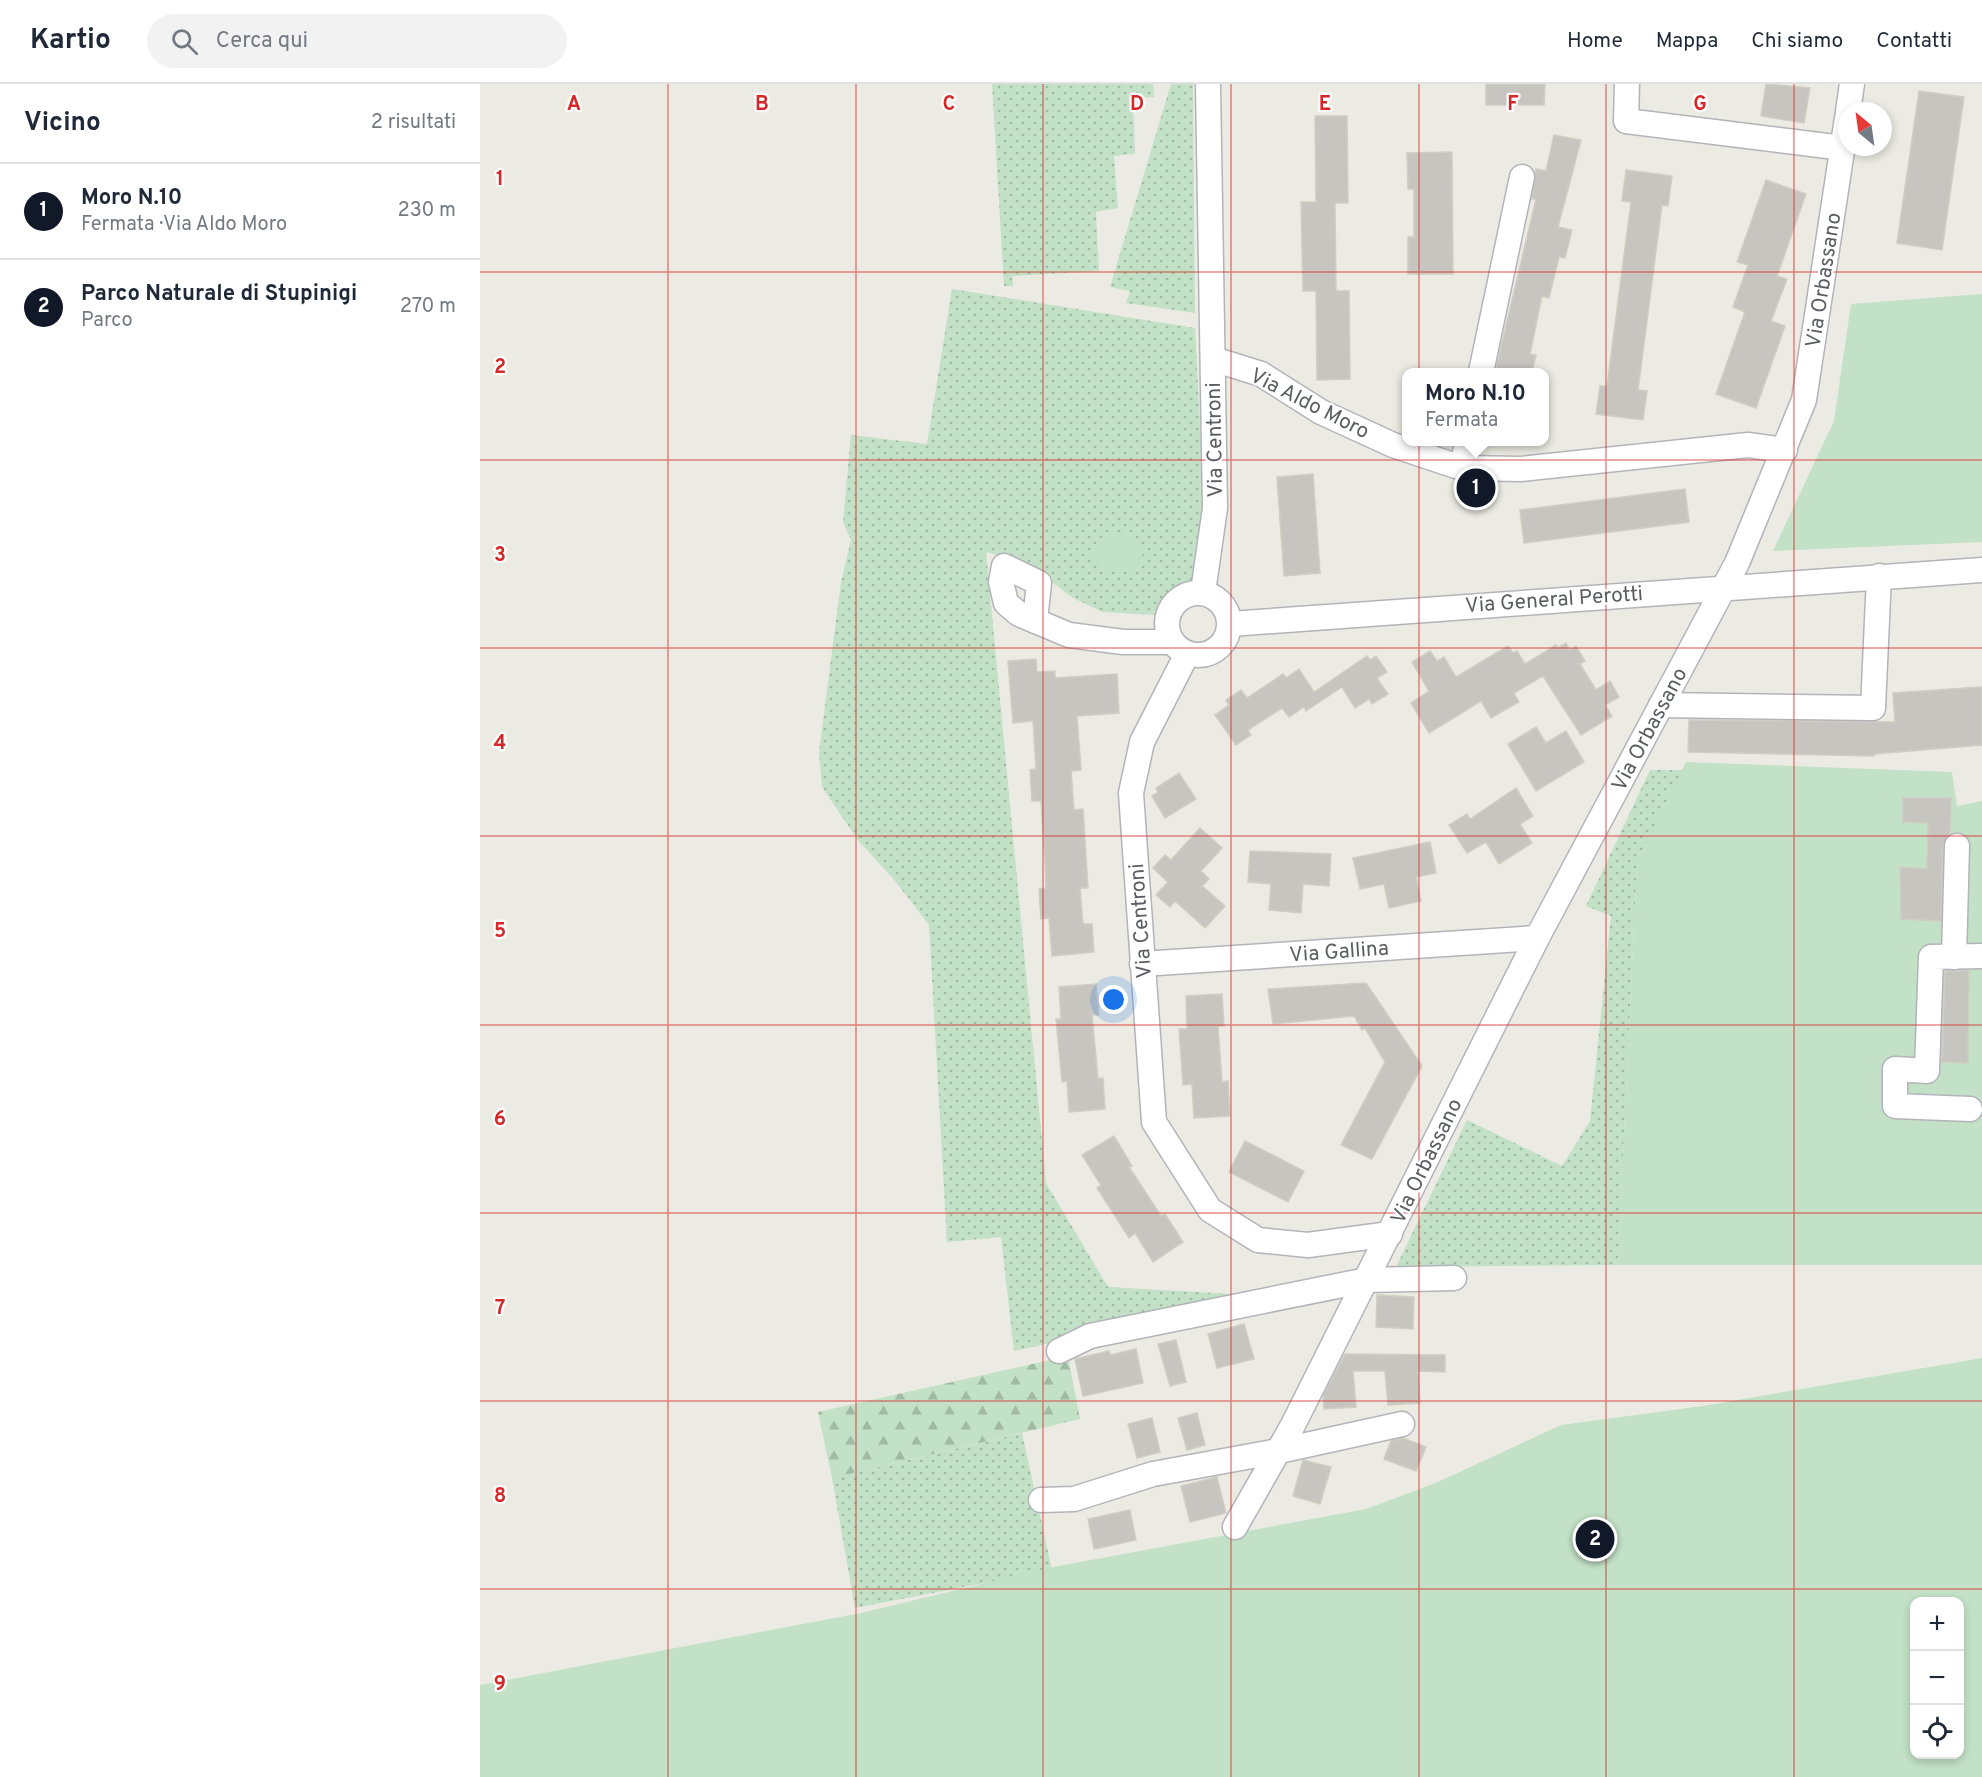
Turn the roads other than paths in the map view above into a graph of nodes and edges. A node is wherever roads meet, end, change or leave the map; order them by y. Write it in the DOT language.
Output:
graph roads {
  1 [pos="1208,84"];
  2 [pos="1627,84"];
  3 [pos="1851,84"];
  4 [pos="1849,102"];
  5 [pos="1838,147"];
  6 [pos="1842,156"];
  7 [pos="1522,177"];
  8 [pos="1213,359"];
  9 [pos="1482,368"];
  10 [pos="1466,446"];
  11 [pos="1785,450"];
  12 [pos="1462,468"];
  13 [pos="1982,570"];
  14 [pos="1879,576"];
  15 [pos="1725,586"];
  16 [pos="1203,592"];
  17 [pos="1035,621"];
  18 [pos="1230,624"];
  19 [pos="1179,648"];
  20 [pos="1661,705"];
  21 [pos="1956,846"];
  22 [pos="1537,938"];
  23 [pos="1982,956"];
  24 [pos="1954,957"];
  25 [pos="1142,964"];
  26 [pos="1970,1109"];
  27 [pos="1390,1234"];
  28 [pos="1454,1278"];
  29 [pos="1367,1280"];
  30 [pos="1059,1351"];
  31 [pos="1402,1424"];
  32 [pos="1280,1451"];
  33 [pos="1041,1500"];
  34 [pos="1235,1527"];
  1 -- 8 [label="street"];
  2 -- 5 [label="street"];
  3 -- 4 [label="street"];
  6 -- 11 [label="street, Via Orbassano"];
  7 -- 9 [label="street"];
  8 -- 12 [label="street, Via Aldo Moro"];
  8 -- 16 [label="street, Via Centroni"];
  10 -- 12 [label="street"];
  11 -- 12 [label="street, Via Aldo Moro"];
  11 -- 15 [label="street, Via Orbassano"];
  13 -- 14 [label="street, Via General Perotti"];
  14 -- 15 [label="street, Via General Perotti"];
  14 -- 20 [label="street"];
  15 -- 18 [label="street, Via General Perotti"];
  15 -- 20 [label="street, Via Orbassano"];
  16 -- 18 [label="street"];
  16 -- 19 [label="street"];
  17 -- 19 [label="street"];
  18 -- 19 [label="street"];
  19 -- 25 [label="street, Via Centroni"];
  20 -- 22 [label="street, Via Orbassano"];
  21 -- 24 [label="street"];
  22 -- 25 [label="street, Via Gallina"];
  22 -- 27 [label="street, Via Orbassano"];
  23 -- 24 [label="street"];
  24 -- 26 [label="street"];
  25 -- 27 [label="street, Via Centroni"];
  27 -- 29 [label="street, Via Orbassano"];
  28 -- 29 [label="street"];
  29 -- 30 [label="street"];
  29 -- 32 [label="street, Via Orbassano"];
  31 -- 32 [label="street"];
  32 -- 33 [label="street"];
  32 -- 34 [label="street, Via Orbassano"];
}
